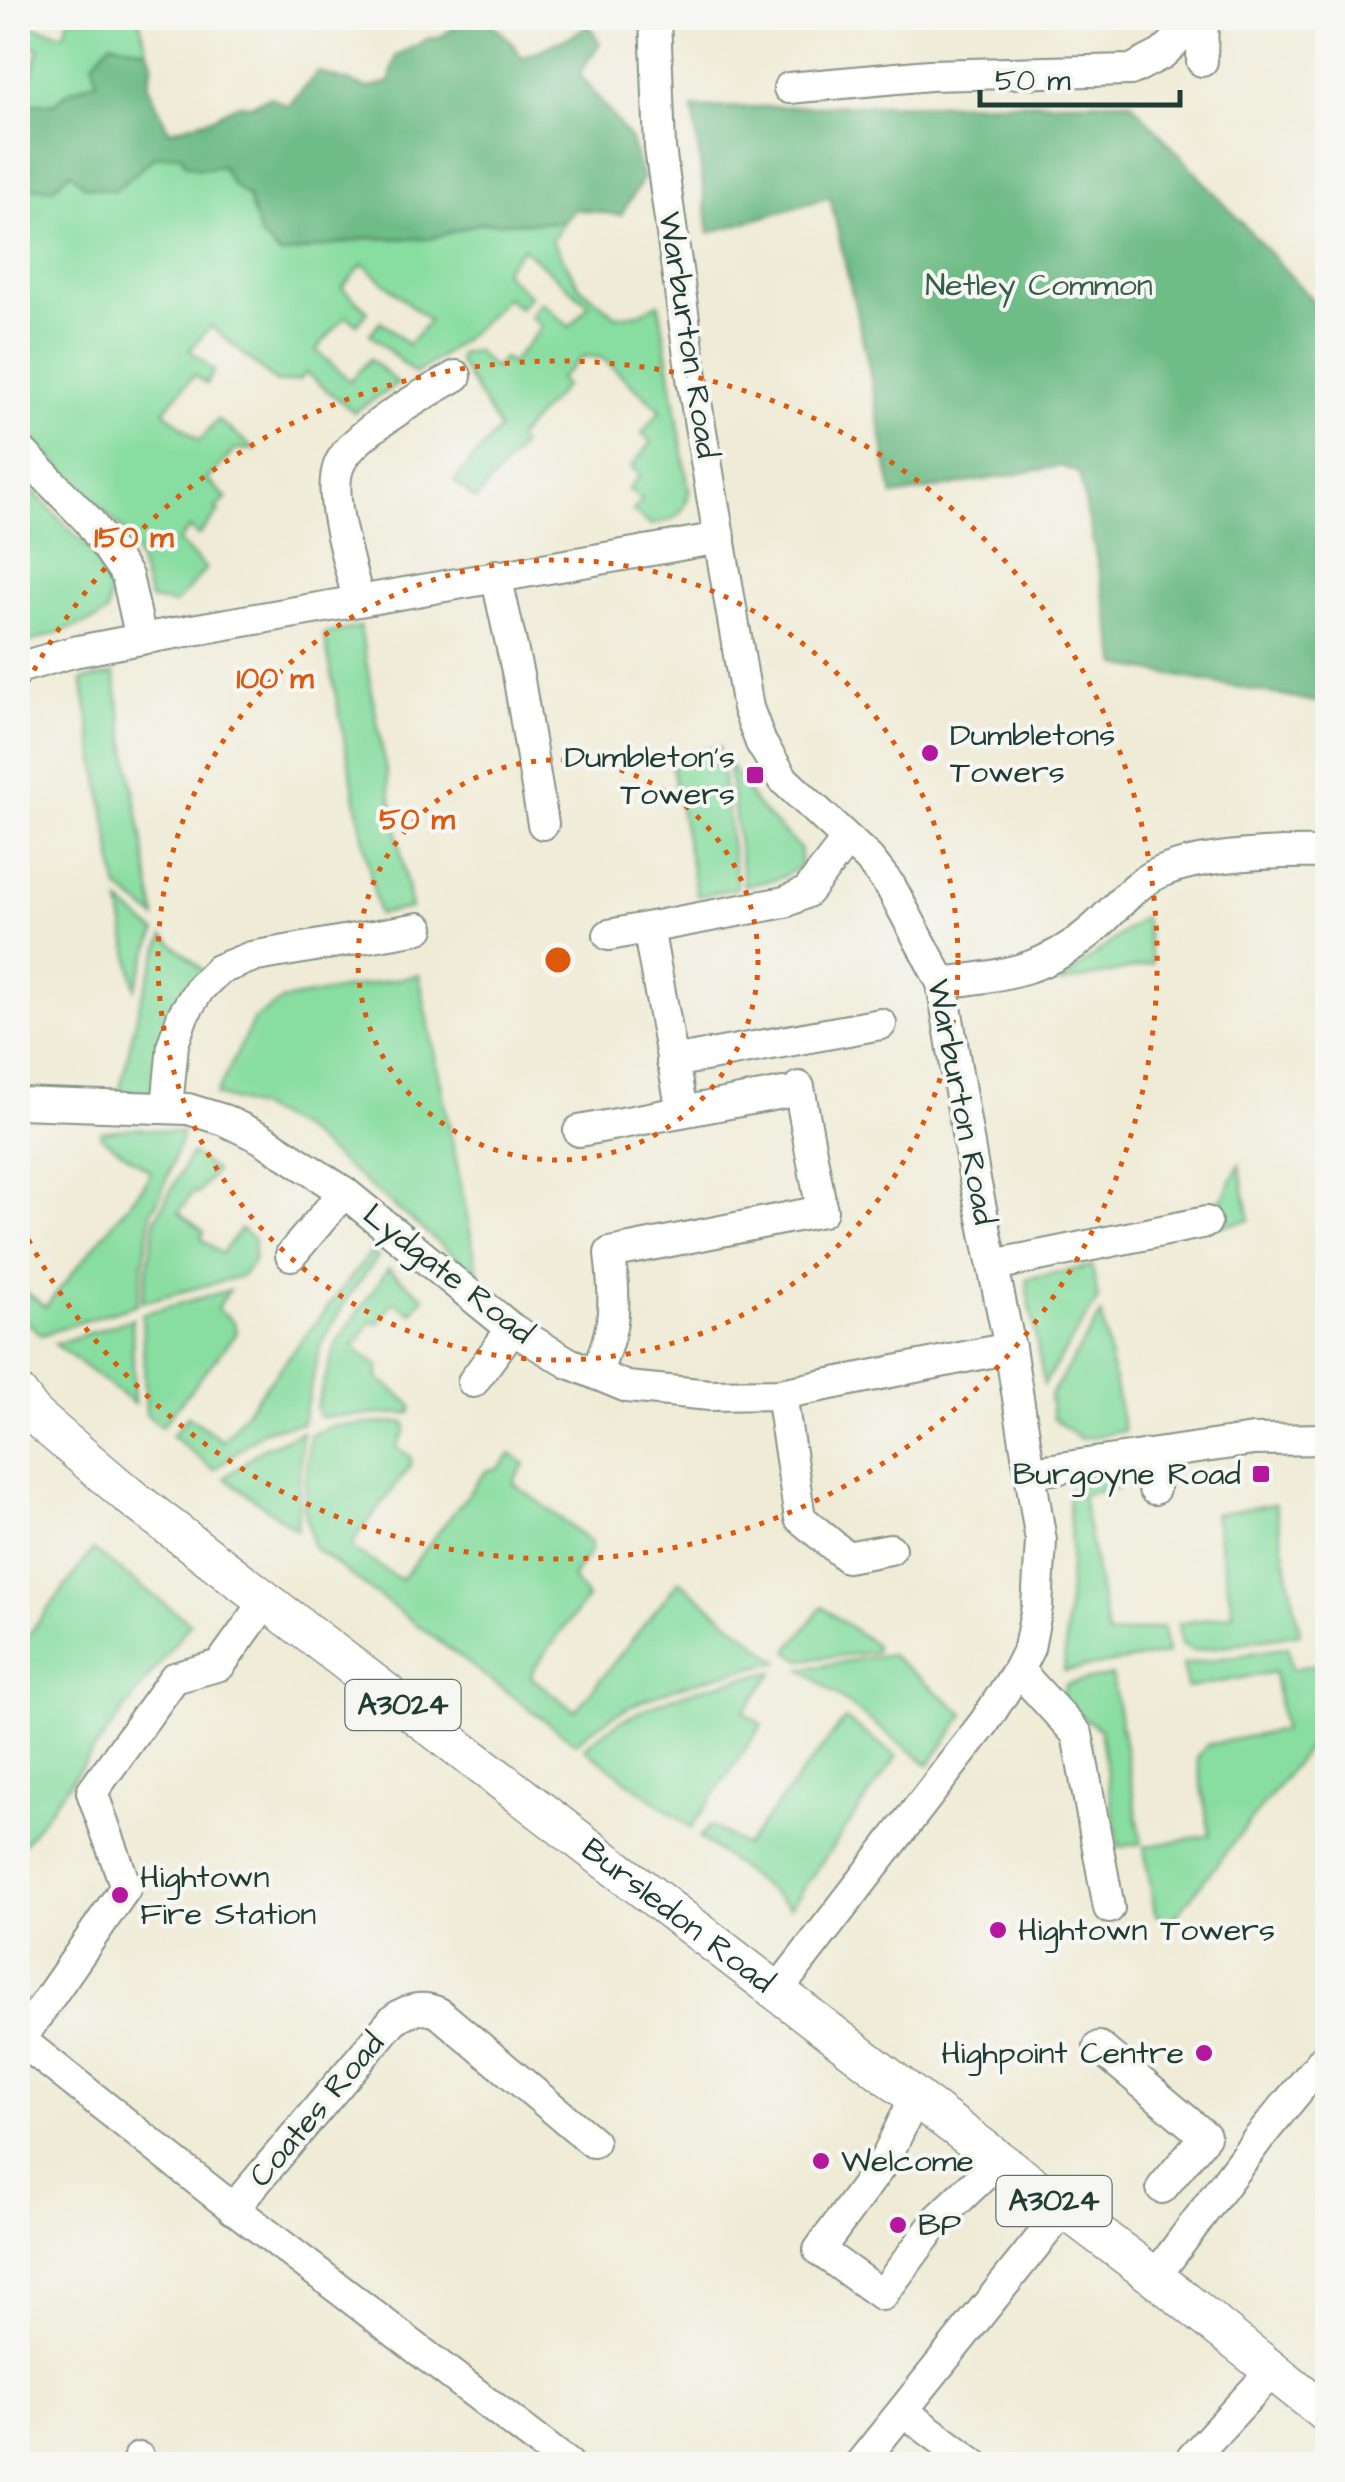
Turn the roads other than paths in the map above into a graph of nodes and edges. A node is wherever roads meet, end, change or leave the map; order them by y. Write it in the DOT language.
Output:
graph roads {
  1 [pos="655,18"];
  2 [pos="1202,18"];
  3 [pos="1202,61"];
  4 [pos="789,88"];
  5 [pos="456,376"];
  6 [pos="18,448"];
  7 [pos="720,538"];
  8 [pos="496,575"];
  9 [pos="358,600"];
  10 [pos="141,639"];
  11 [pos="18,668"];
  12 [pos="543,824"];
  13 [pos="847,840"];
  14 [pos="1328,852"];
  15 [pos="419,928"];
  16 [pos="648,928"];
  17 [pos="609,935"];
  18 [pos="942,983"];
  19 [pos="882,1024"];
  20 [pos="672,1062"];
  21 [pos="18,1103"];
  22 [pos="167,1108"];
  23 [pos="682,1111"];
  24 [pos="579,1131"];
  25 [pos="344,1192"];
  26 [pos="1206,1222"];
  27 [pos="291,1255"];
  28 [pos="994,1265"];
  29 [pos="512,1329"];
  30 [pos="1010,1348"];
  31 [pos="596,1374"];
  32 [pos="473,1382"];
  33 [pos="780,1394"];
  34 [pos="23,1404"];
  35 [pos="1328,1439"];
  36 [pos="1147,1455"];
  37 [pos="1032,1472"];
  38 [pos="1154,1490"];
  39 [pos="890,1550"];
  40 [pos="266,1601"];
  41 [pos="1018,1670"];
  42 [pos="1109,1908"];
  43 [pos="778,1990"];
  44 [pos="1099,2047"];
  45 [pos="22,2050"];
  46 [pos="1323,2068"];
  47 [pos="915,2098"];
  48 [pos="593,2142"];
  49 [pos="1000,2159"];
  50 [pos="1162,2188"];
  51 [pos="233,2208"];
  52 [pos="1064,2208"];
  53 [pos="1155,2277"];
  54 [pos="1272,2371"];
  55 [pos="903,2411"];
  56 [pos="1328,2416"];
  57 [pos="1192,2458"];
  58 [pos="568,2464"];
  59 [pos="860,2464"];
  60 [pos="974,2464"];
  1 -- 7 [label="street, Warburton Road"];
  2 -- 3 [label="street"];
  2 -- 4 [label="street"];
  5 -- 9 [label="street"];
  6 -- 10 [label="street"];
  7 -- 8 [label="street"];
  7 -- 13 [label="street, Warburton Road"];
  8 -- 9 [label="street"];
  8 -- 12 [label="street"];
  9 -- 10 [label="street"];
  10 -- 11 [label="street"];
  13 -- 16 [label="street"];
  13 -- 18 [label="street, Warburton Road"];
  14 -- 18 [label="street"];
  15 -- 22 [label="street"];
  16 -- 17 [label="street"];
  16 -- 20 [label="street"];
  18 -- 28 [label="street, Warburton Road"];
  19 -- 20 [label="street"];
  20 -- 23 [label="street"];
  21 -- 22 [label="street, Lydgate Road"];
  22 -- 25 [label="street, Lydgate Road"];
  23 -- 24 [label="street"];
  23 -- 31 [label="street"];
  25 -- 27 [label="street"];
  25 -- 29 [label="street, Lydgate Road"];
  26 -- 28 [label="street"];
  28 -- 30 [label="street, Warburton Road"];
  29 -- 31 [label="street, Lydgate Road"];
  29 -- 32 [label="street"];
  30 -- 33 [label="street, Lydgate Road"];
  30 -- 37 [label="street, Warburton Road"];
  31 -- 33 [label="street, Lydgate Road"];
  33 -- 39 [label="street"];
  34 -- 40 [label="main road, Bursledon Road / A3024"];
  35 -- 36 [label="street"];
  36 -- 37 [label="street"];
  36 -- 38 [label="street"];
  37 -- 41 [label="street, Warburton Road"];
  40 -- 43 [label="main road, Bursledon Road / A3024"];
  40 -- 45 [label="street"];
  41 -- 42 [label="street"];
  41 -- 43 [label="street, Warburton Road"];
  43 -- 47 [label="main road, Bursledon Road / A3024"];
  44 -- 50 [label="street"];
  45 -- 51 [label="street, Coates Road"];
  46 -- 53 [label="street"];
  47 -- 49 [label="main road, Bursledon Road / A3024"];
  47 -- 49 [label="street"];
  48 -- 51 [label="street, Coates Road"];
  49 -- 52 [label="main road, Bursledon Road / A3024"];
  51 -- 58 [label="street, Coates Road"];
  52 -- 53 [label="main road, Bursledon Road / A3024"];
  52 -- 55 [label="street"];
  53 -- 54 [label="main road, Bursledon Road / A3024"];
  54 -- 56 [label="main road, Bursledon Road / A3024"];
  54 -- 57 [label="street"];
  55 -- 59 [label="street"];
  55 -- 60 [label="street"];
}
